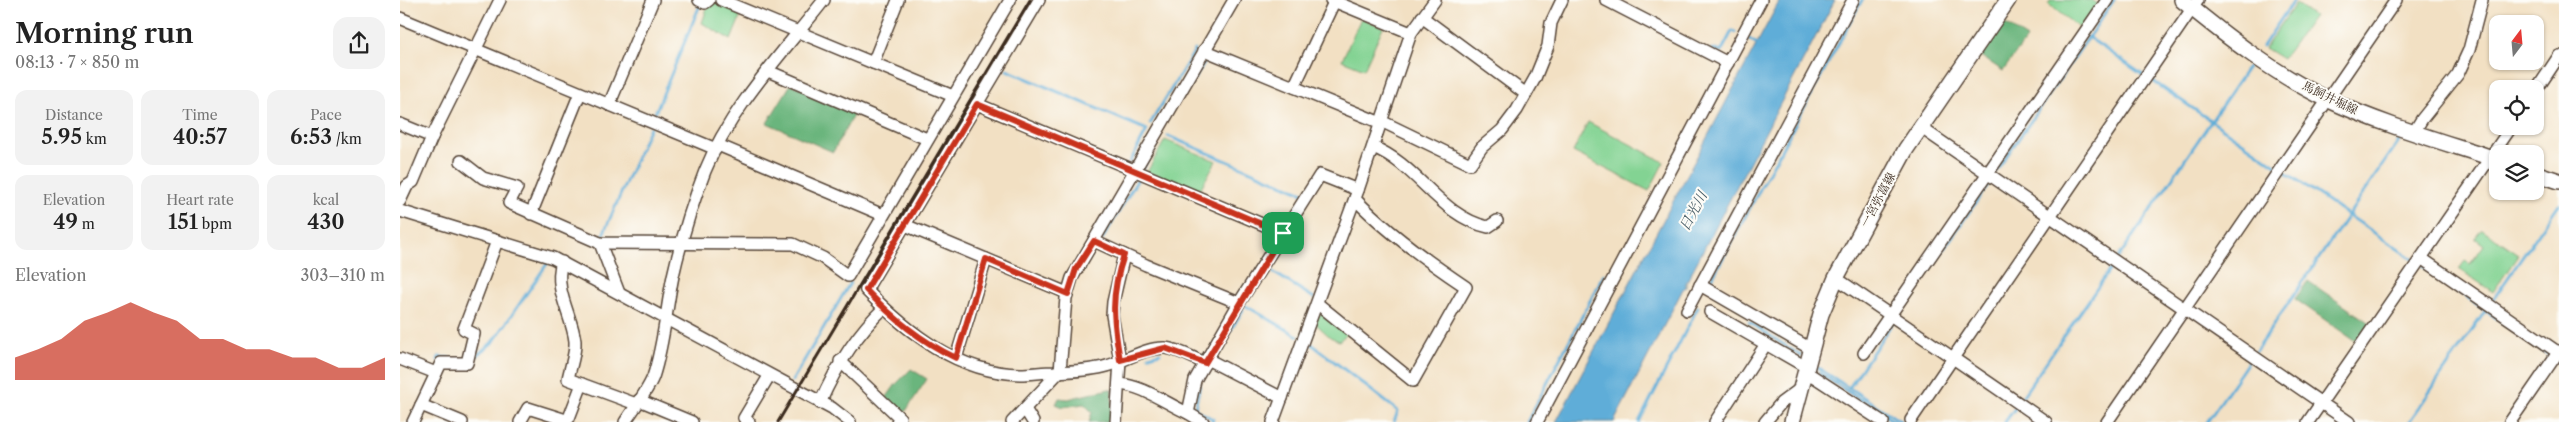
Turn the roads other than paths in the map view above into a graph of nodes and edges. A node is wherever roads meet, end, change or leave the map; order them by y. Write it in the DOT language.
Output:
graph roads {
  1 [pos="500,0"];
  2 [pos="653,0"];
  3 [pos="699,0"];
  4 [pos="709,0"];
  5 [pos="721,0"];
  6 [pos="824,0"];
  7 [pos="898,0"];
  8 [pos="1010,0"];
  9 [pos="1039,0"];
  10 [pos="1234,0"];
  11 [pos="1333,0"];
  12 [pos="1435,0"];
  13 [pos="1562,0"];
  14 [pos="1606,0"];
  15 [pos="1760,0"];
  16 [pos="1853,0"];
  17 [pos="2008,0"];
  18 [pos="2107,0"];
  19 [pos="2396,0"];
  20 [pos="2482,0"];
  21 [pos="2191,3"];
  22 [pos="1422,17"];
  23 [pos="400,18"];
  24 [pos="799,32"];
  25 [pos="1411,33"];
  26 [pos="474,49"];
  27 [pos="1204,50"];
  28 [pos="2559,56"];
  29 [pos="873,63"];
  30 [pos="1728,63"];
  31 [pos="768,71"];
  32 [pos="2543,80"];
  33 [pos="1294,87"];
  34 [pos="580,93"];
  35 [pos="1526,94"];
  36 [pos="953,96"];
  37 [pos="2329,99"];
  38 [pos="977,104"];
  39 [pos="609,105"];
  40 [pos="1381,122"];
  41 [pos="400,124"];
  42 [pos="1920,128"];
  43 [pos="2414,132"];
  44 [pos="432,137"];
  45 [pos="927,139"];
  46 [pos="717,147"];
  47 [pos="1373,147"];
  48 [pos="2489,157"];
  49 [pos="461,161"];
  50 [pos="2489,166"];
  51 [pos="1136,171"];
  52 [pos="1987,174"];
  53 [pos="2544,176"];
  54 [pos="2559,181"];
  55 [pos="404,185"];
  56 [pos="1357,195"];
  57 [pos="400,201"];
  58 [pos="400,211"];
  59 [pos="532,214"];
  60 [pos="883,215"];
  61 [pos="2050,217"];
  62 [pos="1497,221"];
  63 [pos="905,225"];
  64 [pos="1283,233"];
  65 [pos="497,240"];
  66 [pos="1094,241"];
  67 [pos="682,242"];
  68 [pos="600,243"];
  69 [pos="1124,255"];
  70 [pos="2421,258"];
  71 [pos="986,259"];
  72 [pos="562,262"];
  73 [pos="1836,278"];
  74 [pos="1700,285"];
  75 [pos="619,293"];
  76 [pos="1068,294"];
  77 [pos="1239,303"];
  78 [pos="1318,304"];
  79 [pos="884,308"];
  80 [pos="2184,309"];
  81 [pos="1687,310"];
  82 [pos="1710,312"];
  83 [pos="1890,315"];
  84 [pos="667,319"];
  85 [pos="1766,344"];
  86 [pos="1811,349"];
  87 [pos="2559,352"];
  88 [pos="1864,353"];
  89 [pos="956,358"];
  90 [pos="1953,358"];
  91 [pos="400,359"];
  92 [pos="1120,360"];
  93 [pos="1206,361"];
  94 [pos="840,362"];
  95 [pos="1806,369"];
  96 [pos="1060,371"];
  97 [pos="436,373"];
  98 [pos="769,376"];
  99 [pos="582,384"];
  100 [pos="1120,384"];
  101 [pos="1800,389"];
  102 [pos="1282,398"];
  103 [pos="637,402"];
  104 [pos="820,403"];
  105 [pos="2321,403"];
  106 [pos="421,405"];
  107 [pos="1025,409"];
  108 [pos="1188,413"];
  109 [pos="1911,420"];
  110 [pos="413,422"];
  111 [pos="462,422"];
  112 [pos="520,422"];
  113 [pos="625,422"];
  114 [pos="692,422"];
  115 [pos="749,422"];
  116 [pos="850,422"];
  117 [pos="897,422"];
  118 [pos="1012,422"];
  119 [pos="1033,422"];
  120 [pos="1116,422"];
  121 [pos="1203,422"];
  122 [pos="1273,422"];
  123 [pos="1537,422"];
  124 [pos="1715,422"];
  125 [pos="1765,422"];
  126 [pos="1792,422"];
  127 [pos="1883,422"];
  128 [pos="2046,422"];
  129 [pos="2107,422"];
  130 [pos="2308,422"];
  131 [pos="2349,422"];
  132 [pos="2510,422"];
  1 -- 26 [label="street"];
  2 -- 39 [label="street"];
  3 -- 4 [label="street"];
  5 -- 24 [label="street"];
  6 -- 24 [label="street"];
  7 -- 29 [label="street"];
  8 -- 36 [label="street"];
  9 -- 38 [label="street"];
  10 -- 27 [label="street"];
  11 -- 25 [label="street"];
  11 -- 33 [label="street"];
  12 -- 22 [label="street"];
  13 -- 35 [label="street"];
  14 -- 30 [label="street"];
  15 -- 30 [label="street"];
  16 -- 74 [label="street"];
  17 -- 42 [label="main road, 一宮弥富線"];
  18 -- 52 [label="street"];
  19 -- 37 [label="street"];
  20 -- 43 [label="street"];
  21 -- 37 [label="main road, 馬飼井堀線"];
  21 -- 61 [label="street"];
  22 -- 25 [label="street"];
  22 -- 35 [label="street"];
  23 -- 26 [label="street"];
  24 -- 29 [label="street"];
  24 -- 31 [label="street"];
  25 -- 40 [label="street"];
  26 -- 34 [label="street"];
  26 -- 44 [label="street"];
  27 -- 33 [label="street"];
  27 -- 51 [label="street"];
  28 -- 32 [label="street"];
  29 -- 36 [label="street"];
  30 -- 123 [label="street"];
  31 -- 45 [label="street"];
  31 -- 46 [label="street"];
  33 -- 40 [label="street"];
  34 -- 39 [label="street"];
  34 -- 59 [label="street"];
  35 -- 40 [label="street"];
  36 -- 45 [label="street"];
  37 -- 43 [label="main road, 馬飼井堀線"];
  37 -- 80 [label="street"];
  38 -- 51 [label="street"];
  38 -- 63 [label="street"];
  39 -- 46 [label="street"];
  40 -- 47 [label="street"];
  41 -- 44 [label="street"];
  42 -- 52 [label="street"];
  42 -- 73 [label="main road, 一宮弥富線"];
  43 -- 48 [label="main road, 馬飼井堀線"];
  44 -- 55 [label="street"];
  45 -- 60 [label="street"];
  46 -- 60 [label="street"];
  46 -- 67 [label="street"];
  47 -- 56 [label="street"];
  47 -- 62 [label="street"];
  49 -- 59 [label="street"];
  50 -- 70 [label="street"];
  51 -- 64 [label="street"];
  51 -- 66 [label="street"];
  52 -- 61 [label="street"];
  52 -- 83 [label="street"];
  53 -- 54 [label="main road"];
  55 -- 57 [label="street"];
  56 -- 64 [label="street"];
  56 -- 78 [label="street"];
  56 -- 78 [label="street"];
  58 -- 65 [label="street"];
  59 -- 68 [label="street"];
  60 -- 67 [label="street"];
  61 -- 80 [label="street"];
  61 -- 90 [label="street"];
  63 -- 71 [label="street"];
  63 -- 79 [label="street"];
  64 -- 77 [label="street"];
  65 -- 72 [label="street"];
  65 -- 97 [label="street"];
  66 -- 69 [label="street"];
  66 -- 76 [label="street"];
  67 -- 68 [label="street"];
  67 -- 84 [label="street"];
  68 -- 75 [label="street"];
  69 -- 77 [label="street"];
  69 -- 92 [label="street"];
  70 -- 87 [label="street"];
  70 -- 105 [label="street"];
  71 -- 76 [label="street"];
  71 -- 89 [label="street"];
  72 -- 75 [label="street"];
  72 -- 99 [label="street"];
  73 -- 83 [label="street"];
  73 -- 86 [label="main road, 一宮弥富線"];
  74 -- 81 [label="street"];
  74 -- 86 [label="street"];
  75 -- 84 [label="street"];
  76 -- 96 [label="street"];
  77 -- 93 [label="street"];
  78 -- 102 [label="street"];
  79 -- 89 [label="street"];
  79 -- 94 [label="street"];
  80 -- 105 [label="street"];
  80 -- 129 [label="street"];
  82 -- 85 [label="street"];
  83 -- 88 [label="street"];
  83 -- 90 [label="street"];
  84 -- 98 [label="street"];
  84 -- 103 [label="street"];
  85 -- 95 [label="street"];
  85 -- 124 [label="street"];
  86 -- 95 [label="main road, 一宮弥富線"];
  87 -- 132 [label="street"];
  89 -- 96 [label="street"];
  90 -- 109 [label="street"];
  90 -- 128 [label="street"];
  91 -- 97 [label="street"];
  92 -- 93 [label="street"];
  92 -- 96 [label="street"];
  92 -- 100 [label="street"];
  93 -- 102 [label="street"];
  93 -- 108 [label="street"];
  94 -- 104 [label="street"];
  94 -- 117 [label="street"];
  95 -- 101 [label="main road, 一宮弥富線"];
  95 -- 127 [label="street"];
  96 -- 107 [label="street"];
  97 -- 106 [label="street"];
  98 -- 104 [label="street"];
  98 -- 115 [label="street"];
  99 -- 103 [label="street"];
  99 -- 112 [label="street"];
  100 -- 108 [label="street"];
  100 -- 120 [label="street"];
  101 -- 125 [label="street"];
  101 -- 126 [label="main road, 一宮弥富線"];
  102 -- 122 [label="street"];
  103 -- 113 [label="street"];
  103 -- 114 [label="street"];
  104 -- 116 [label="street"];
  105 -- 130 [label="street"];
  105 -- 131 [label="street"];
  106 -- 110 [label="street"];
  106 -- 111 [label="street"];
  107 -- 118 [label="street"];
  107 -- 119 [label="street"];
  108 -- 121 [label="street"];
}
